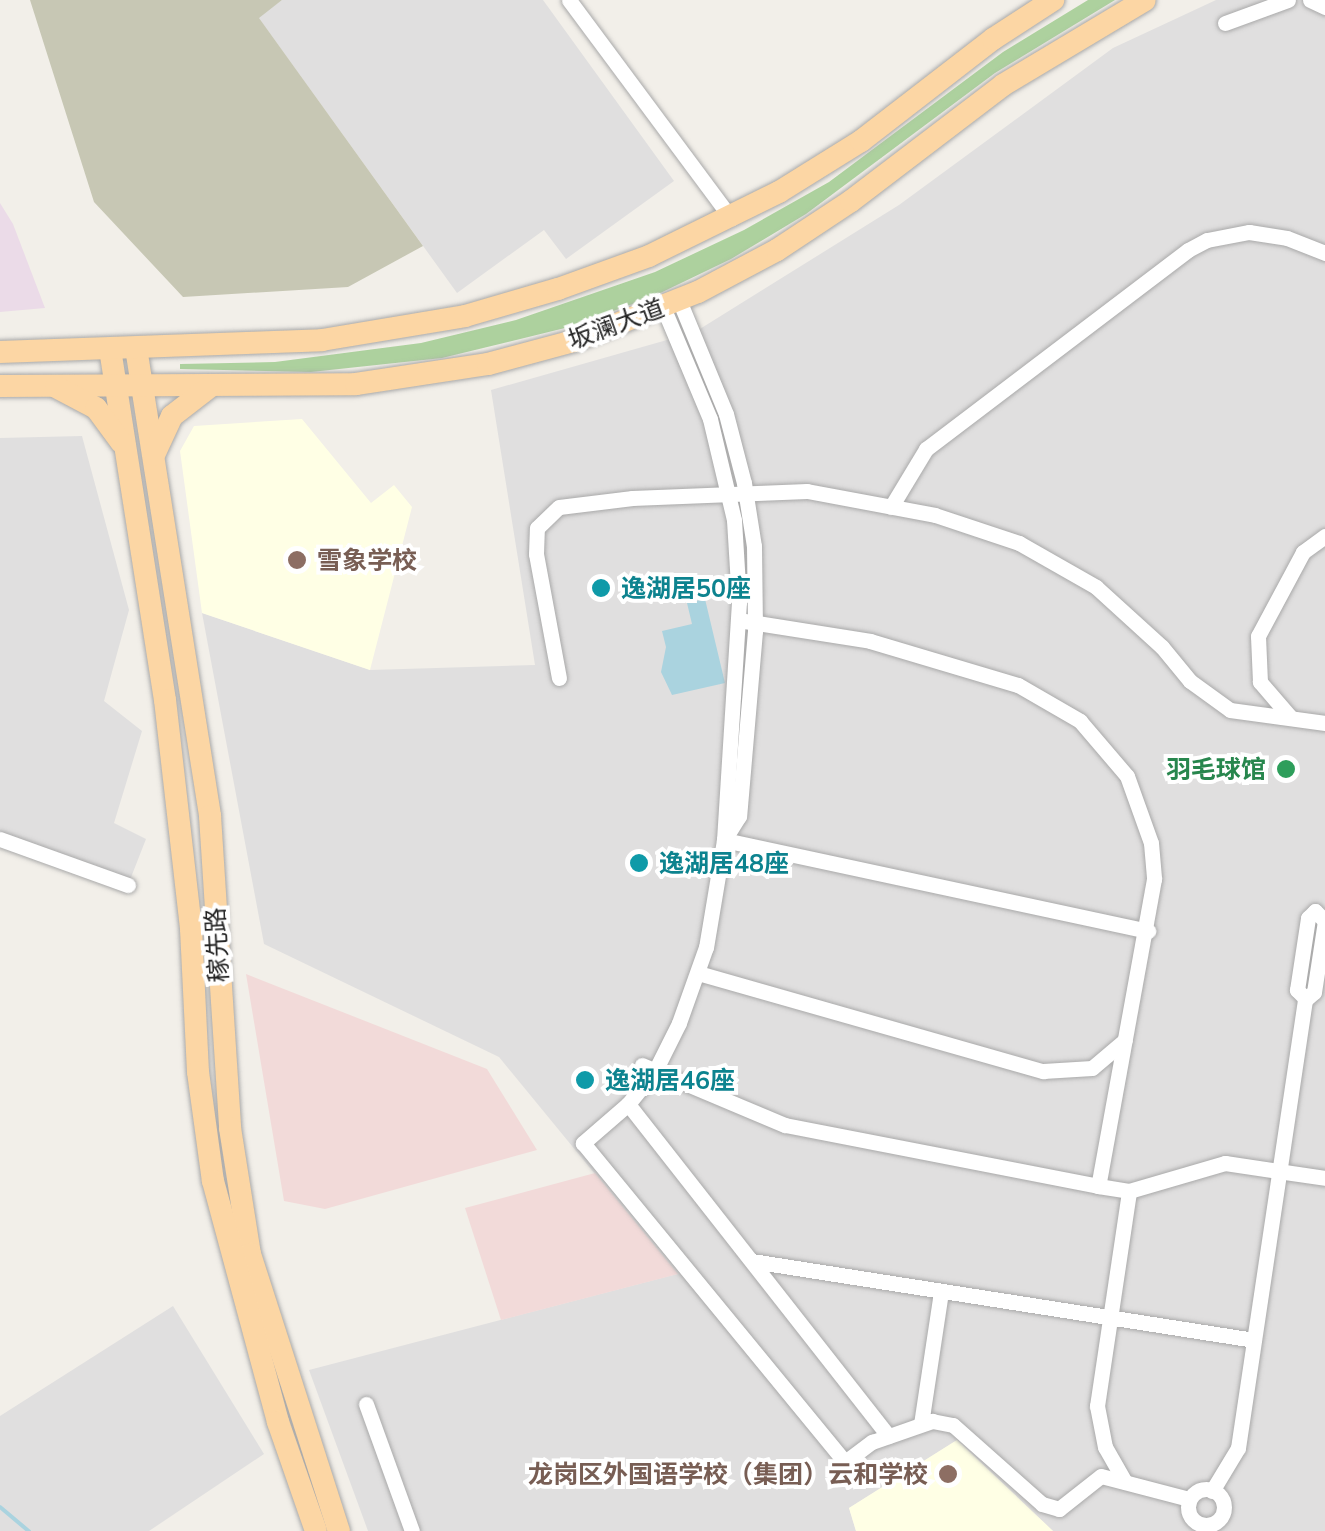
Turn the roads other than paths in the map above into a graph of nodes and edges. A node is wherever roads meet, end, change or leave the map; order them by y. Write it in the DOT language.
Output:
graph roads {
  1 [pos="570,0"];
  2 [pos="1053,0"];
  3 [pos="1145,0"];
  4 [pos="1288,0"];
  5 [pos="1310,0"];
  6 [pos="1325,7"];
  7 [pos="1225,23"];
  8 [pos="731,218"];
  9 [pos="1325,253"];
  10 [pos="671,304"];
  11 [pos="136,348"];
  12 [pos="110,349"];
  13 [pos="0,352"];
  14 [pos="141,382"];
  15 [pos="115,383"];
  16 [pos="48,384"];
  17 [pos="213,385"];
  18 [pos="0,386"];
  19 [pos="126,454"];
  20 [pos="152,463"];
  21 [pos="738,494"];
  22 [pos="891,507"];
  23 [pos="1325,536"];
  24 [pos="747,621"];
  25 [pos="559,678"];
  26 [pos="1290,718"];
  27 [pos="1325,724"];
  28 [pos="0,839"];
  29 [pos="724,840"];
  30 [pos="128,885"];
  31 [pos="1148,930"];
  32 [pos="698,974"];
  33 [pos="1304,999"];
  34 [pos="1127,1036"];
  35 [pos="648,1068"];
  36 [pos="628,1104"];
  37 [pos="1280,1171"];
  38 [pos="1325,1178"];
  39 [pos="1098,1186"];
  40 [pos="1129,1191"];
  41 [pos="752,1261"];
  42 [pos="941,1291"];
  43 [pos="1110,1317"];
  44 [pos="1254,1340"];
  45 [pos="366,1404"];
  46 [pos="921,1424"];
  47 [pos="888,1436"];
  48 [pos="1125,1482"];
  49 [pos="1212,1491"];
  50 [pos="1190,1499"];
  51 [pos="1222,1526"];
  52 [pos="316,1531"];
  53 [pos="338,1531"];
  54 [pos="412,1531"];
  1 -- 8 [label="street"];
  2 -- 8 [label="main road, 坂澜大道"];
  3 -- 10 [label="main road, 坂澜大道"];
  4 -- 7 [label="street"];
  5 -- 6 [label="street"];
  8 -- 11 [label="main road, 坂澜大道"];
  9 -- 22 [label="street"];
  10 -- 17 [label="main road, 坂澜大道"];
  10 -- 21 [label="street"];
  11 -- 12 [label="main road, 坂澜大道"];
  11 -- 14 [label="main road, 稼先路"];
  12 -- 13 [label="main road, 坂澜大道"];
  12 -- 15 [label="main road, 稼先路"];
  14 -- 15 [label="main road, 坂澜大道"];
  14 -- 17 [label="main road, 坂澜大道"];
  14 -- 20 [label="main road, 稼先路"];
  15 -- 16 [label="main road, 坂澜大道"];
  15 -- 19 [label="main road, 稼先路"];
  16 -- 18 [label="main road, 坂澜大道"];
  16 -- 19 [label="main road"];
  17 -- 20 [label="main road"];
  19 -- 52 [label="main road, 稼先路"];
  20 -- 53 [label="main road, 稼先路"];
  21 -- 22 [label="street"];
  21 -- 24 [label="street"];
  21 -- 25 [label="street"];
  22 -- 26 [label="street"];
  23 -- 26 [label="street"];
  24 -- 29 [label="street"];
  24 -- 31 [label="street"];
  26 -- 27 [label="street"];
  28 -- 30 [label="street"];
  29 -- 31 [label="street"];
  29 -- 32 [label="street"];
  31 -- 34 [label="street"];
  32 -- 34 [label="street"];
  32 -- 35 [label="street"];
  33 -- 33 [label="street"];
  33 -- 37 [label="street"];
  34 -- 39 [label="street"];
  35 -- 36 [label="street"];
  35 -- 39 [label="street"];
  36 -- 41 [label="street"];
  36 -- 47 [label="street"];
  37 -- 38 [label="street"];
  37 -- 40 [label="street"];
  37 -- 44 [label="street"];
  39 -- 40 [label="street"];
  40 -- 43 [label="street"];
  41 -- 42 [label="street"];
  41 -- 47 [label="street"];
  42 -- 43 [label="street"];
  42 -- 46 [label="street"];
  43 -- 44 [label="street"];
  43 -- 48 [label="street"];
  44 -- 49 [label="street"];
  45 -- 54 [label="street"];
  46 -- 47 [label="street"];
  46 -- 48 [label="street"];
  48 -- 50 [label="street"];
  49 -- 50 [label="street"];
  49 -- 51 [label="street"];
  50 -- 51 [label="street"];
}
